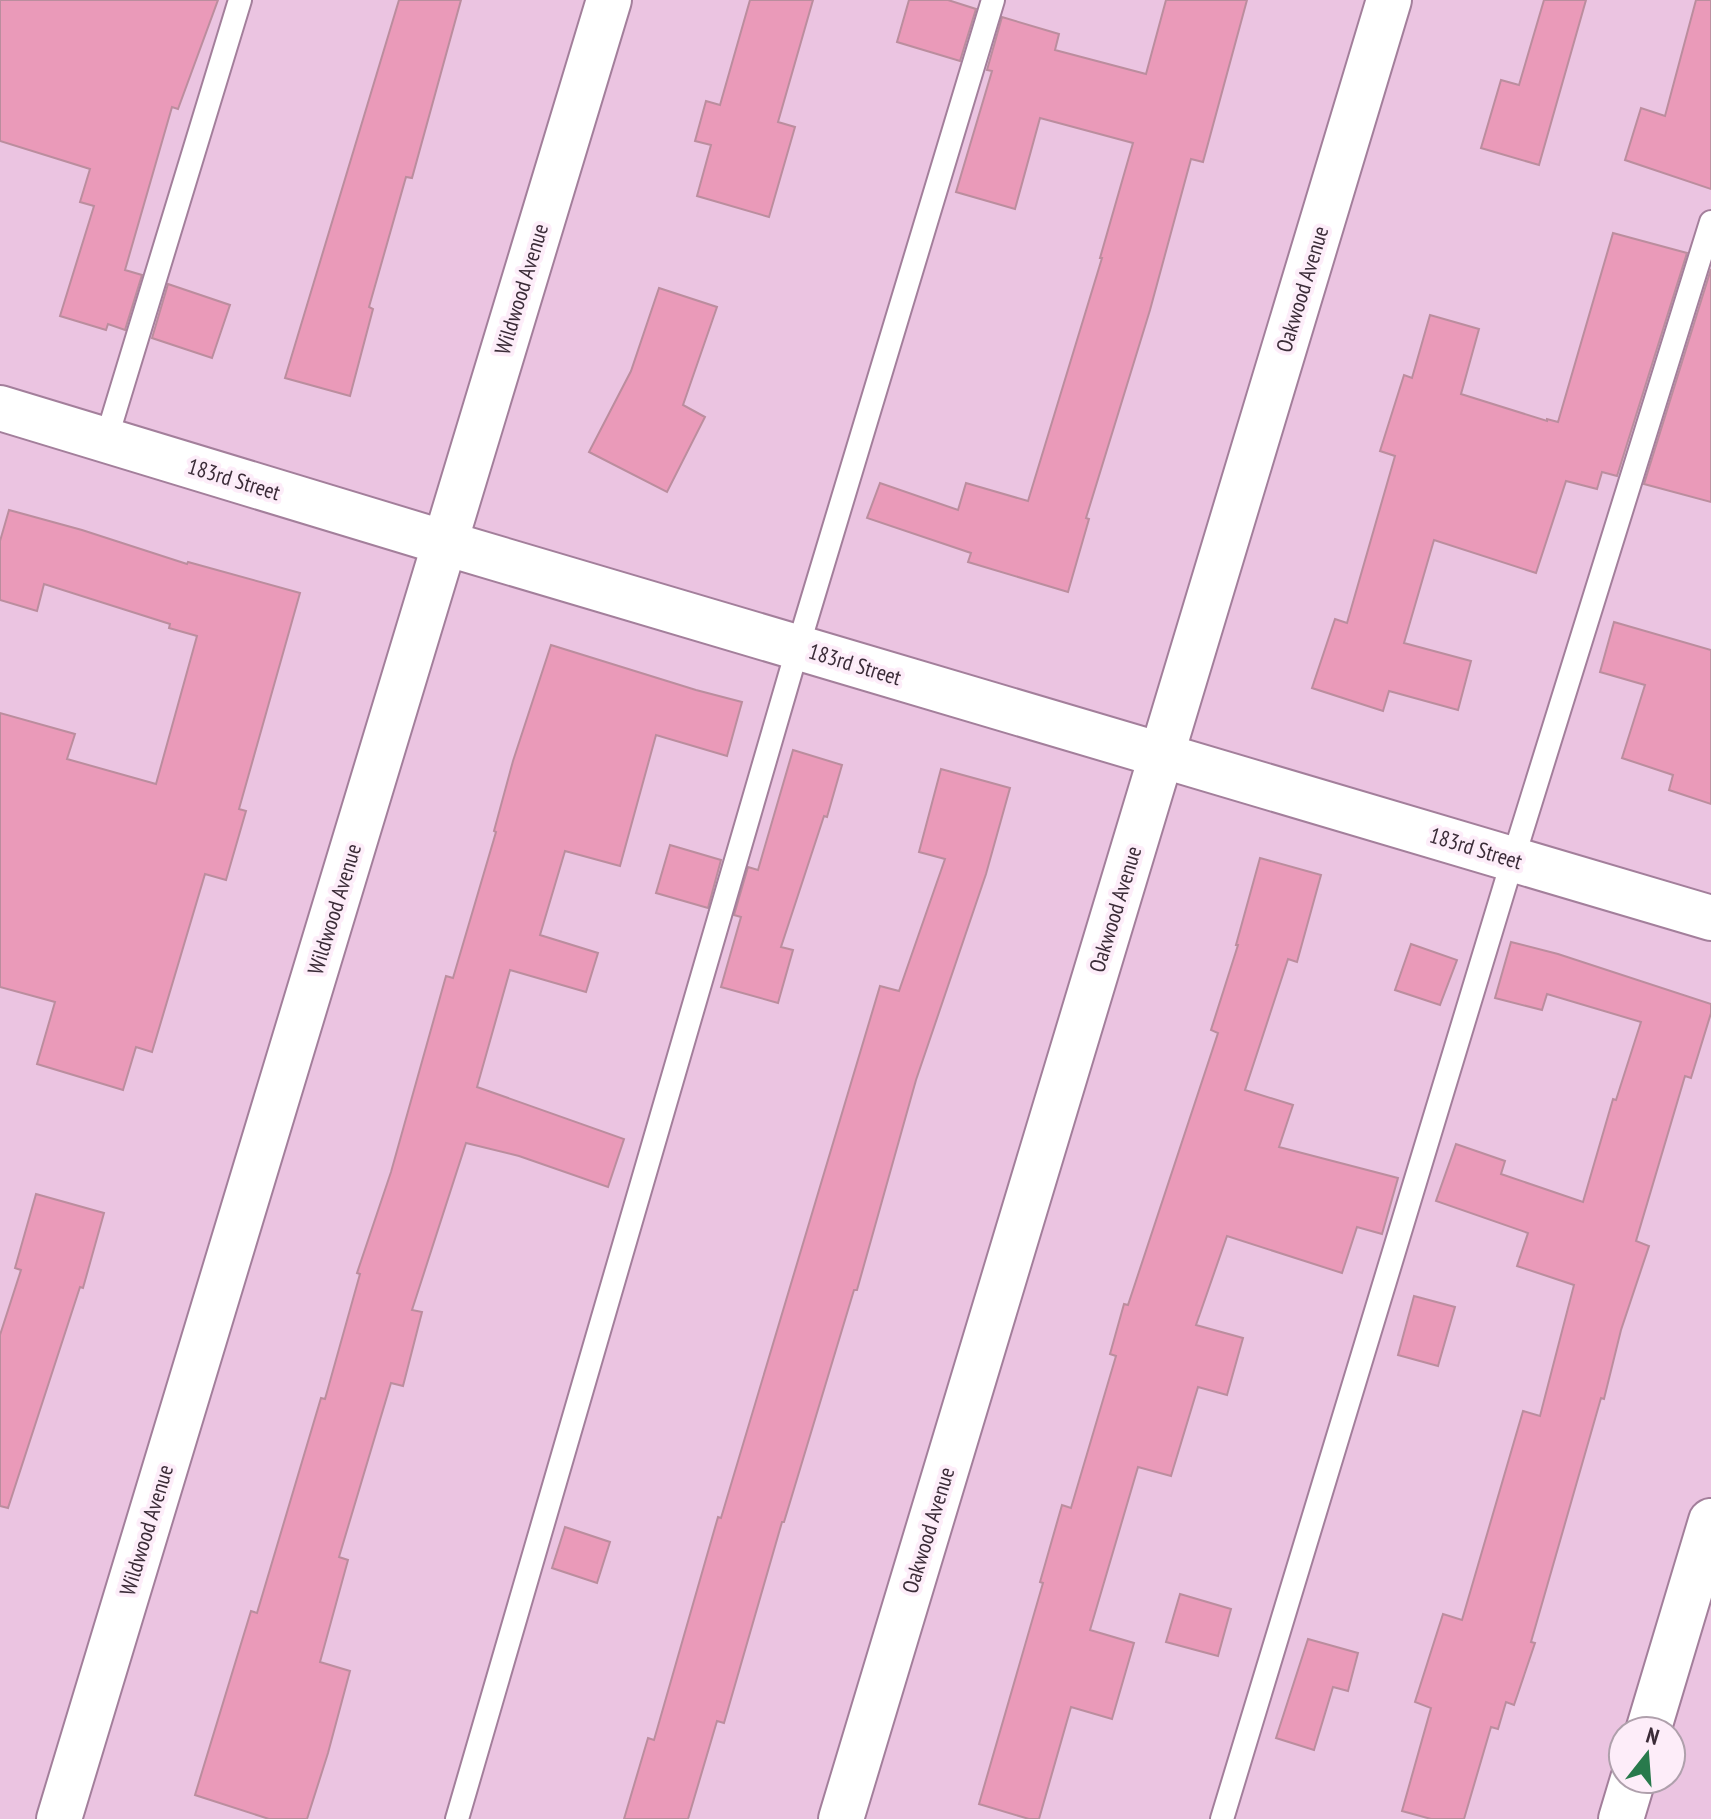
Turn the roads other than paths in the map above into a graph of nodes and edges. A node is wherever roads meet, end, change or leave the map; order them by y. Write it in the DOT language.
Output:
graph roads {
  1 [pos="240,0"];
  2 [pos="609,0"];
  3 [pos="993,0"];
  4 [pos="1389,0"];
  5 [pos="1711,222"];
  6 [pos="0,408"];
  7 [pos="106,440"];
  8 [pos="445,543"];
  9 [pos="798,647"];
  10 [pos="1162,755"];
  11 [pos="1513,859"];
  12 [pos="1711,918"];
  13 [pos="1711,1521"];
  14 [pos="1653,1715"];
  15 [pos="1628,1795"];
  16 [pos="59,1819"];
  17 [pos="457,1819"];
  18 [pos="841,1819"];
  19 [pos="1222,1819"];
  20 [pos="1621,1819"];
  1 -- 7 [label="lane"];
  2 -- 8 [label="street, Wildwood Avenue"];
  3 -- 9 [label="lane"];
  4 -- 10 [label="street, Oakwood Avenue"];
  5 -- 11 [label="lane"];
  6 -- 7 [label="street, 183rd Street"];
  7 -- 8 [label="street, 183rd Street"];
  8 -- 9 [label="street, 183rd Street"];
  8 -- 16 [label="street, Wildwood Avenue"];
  9 -- 10 [label="street, 183rd Street"];
  9 -- 17 [label="lane"];
  10 -- 11 [label="street, 183rd Street"];
  10 -- 18 [label="street, Oakwood Avenue"];
  11 -- 12 [label="street, 183rd Street"];
  11 -- 19 [label="lane"];
  13 -- 14 [label="street"];
  15 -- 20 [label="street"];
}
